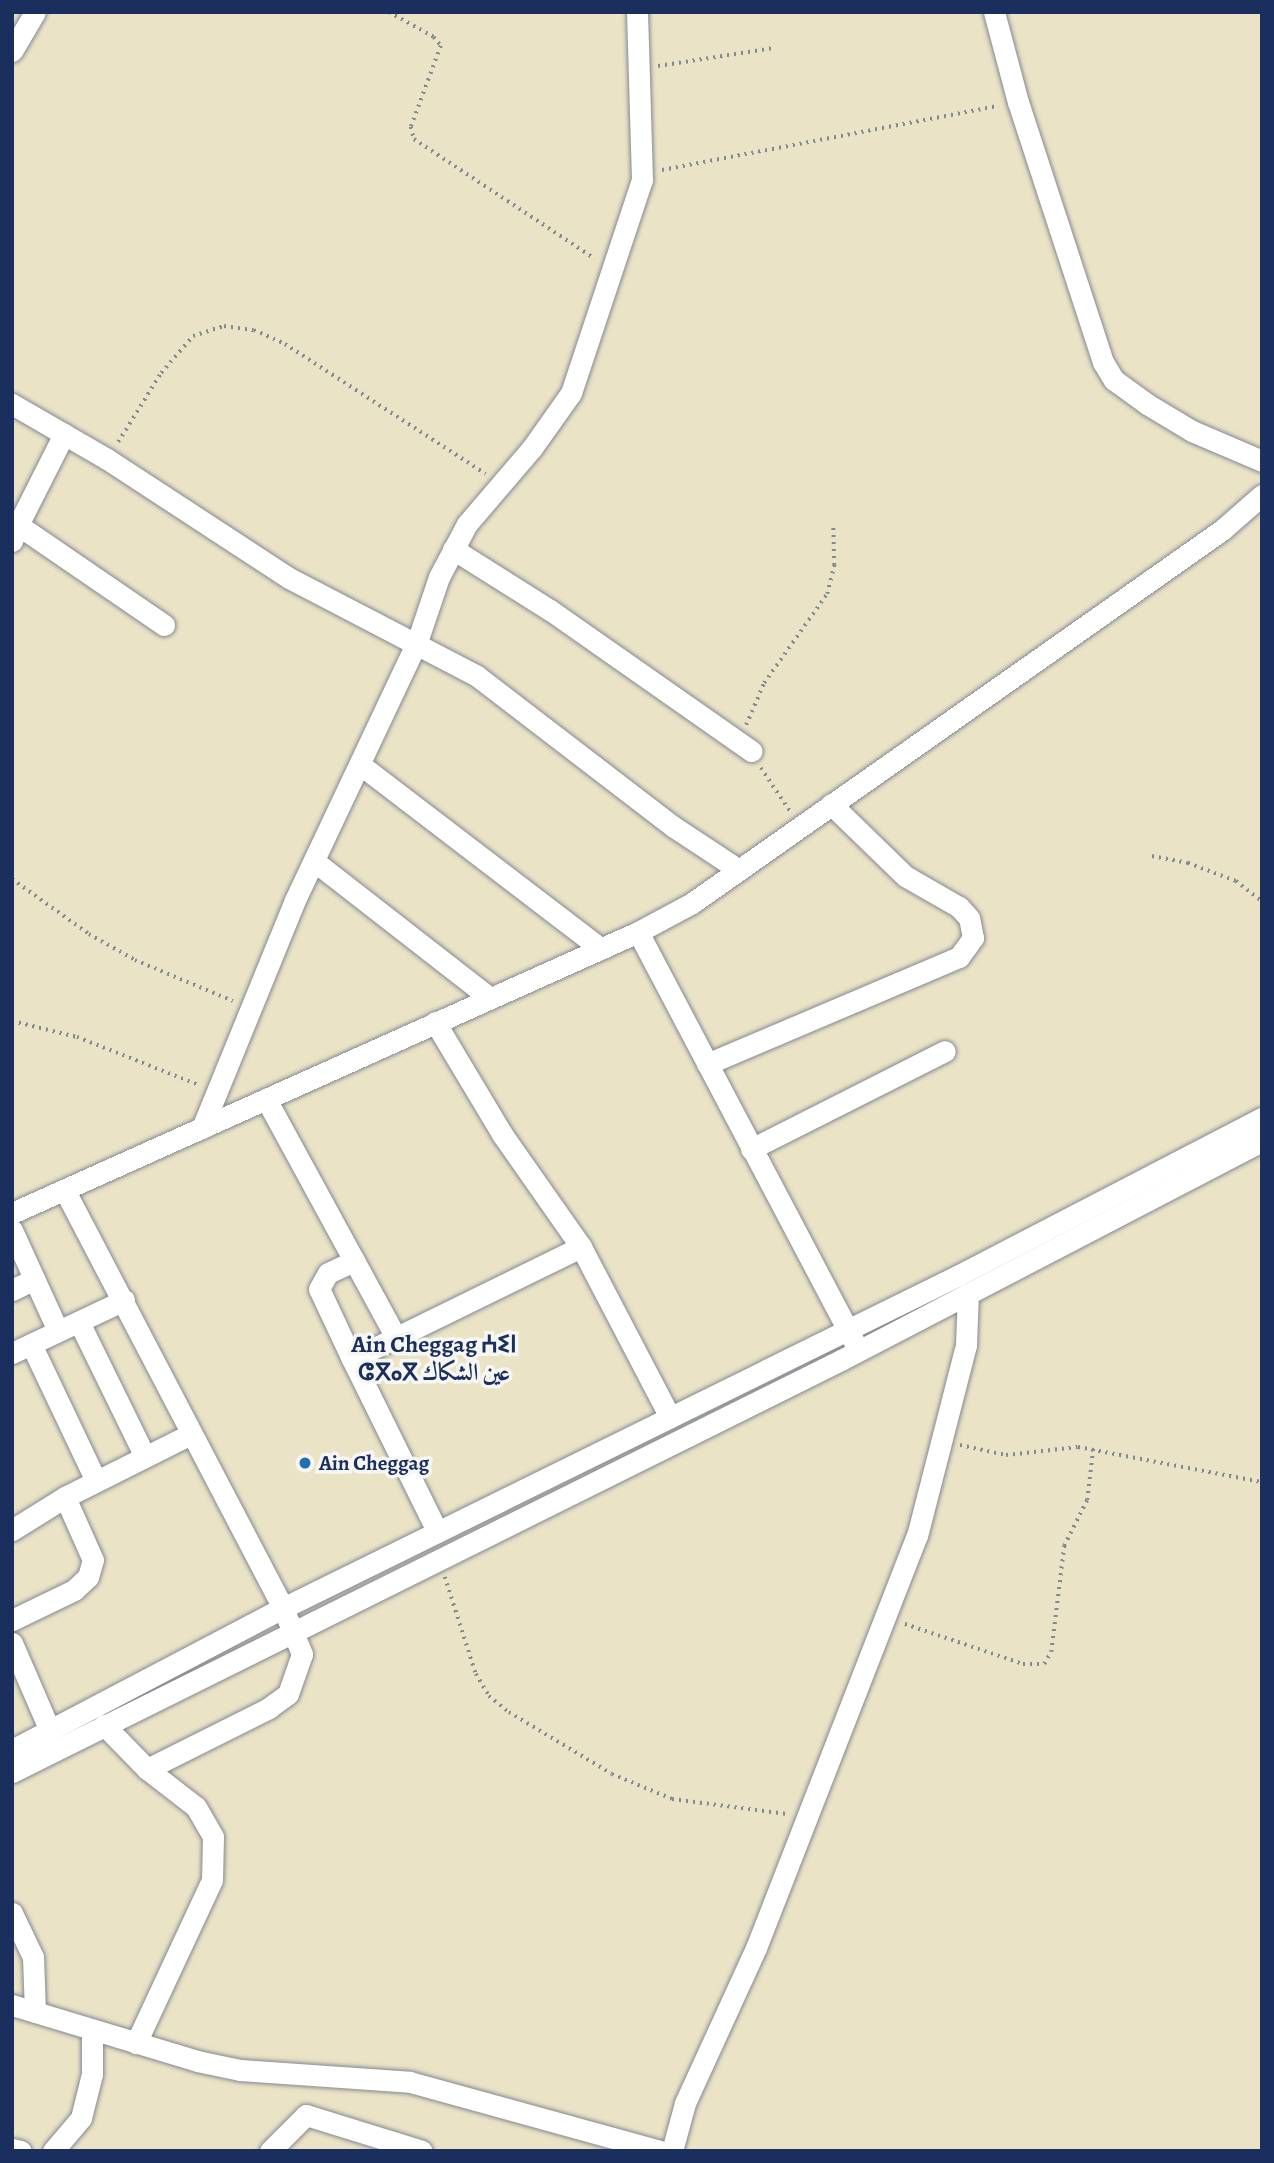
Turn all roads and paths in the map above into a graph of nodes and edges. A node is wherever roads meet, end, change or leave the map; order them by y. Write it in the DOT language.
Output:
graph roads {
  1 [pos="389,12"];
  2 [pos="637,12"];
  3 [pos="994,12"];
  4 [pos="26,16"];
  5 [pos="773,48"];
  6 [pos="12,51"];
  7 [pos="639,69"];
  8 [pos="1018,102"];
  9 [pos="643,173"];
  10 [pos="613,268"];
  11 [pos="12,404"];
  12 [pos="65,434"];
  13 [pos="107,459"];
  14 [pos="1262,461"];
  15 [pos="502,484"];
  16 [pos="1262,495"];
  17 [pos="833,525"];
  18 [pos="14,529"];
  19 [pos="453,549"];
  20 [pos="164,625"];
  21 [pos="417,642"];
  22 [pos="751,751"];
  23 [pos="362,766"];
  24 [pos="831,804"];
  25 [pos="802,828"];
  26 [pos="1152,856"];
  27 [pos="314,861"];
  28 [pos="738,870"];
  29 [pos="12,879"];
  30 [pos="1262,901"];
  31 [pos="638,932"];
  32 [pos="601,949"];
  33 [pos="490,998"];
  34 [pos="254,1008"];
  35 [pos="12,1021"];
  36 [pos="435,1022"];
  37 [pos="945,1051"];
  38 [pos="707,1064"];
  39 [pos="217,1093"];
  40 [pos="265,1099"];
  41 [pos="1262,1118"];
  42 [pos="202,1128"];
  43 [pos="1262,1141"];
  44 [pos="751,1149"];
  45 [pos="65,1191"];
  46 [pos="12,1213"];
  47 [pos="12,1230"];
  48 [pos="581,1247"];
  49 [pos="354,1261"];
  50 [pos="35,1279"];
  51 [pos="12,1290"];
  52 [pos="968,1294"];
  53 [pos="124,1300"];
  54 [pos="79,1322"];
  55 [pos="849,1330"];
  56 [pos="58,1331"];
  57 [pos="396,1337"];
  58 [pos="22,1349"];
  59 [pos="858,1350"];
  60 [pos="352,1359"];
  61 [pos="670,1417"];
  62 [pos="191,1434"];
  63 [pos="941,1439"];
  64 [pos="1093,1449"];
  65 [pos="145,1457"];
  66 [pos="96,1482"];
  67 [pos="1262,1482"];
  68 [pos="65,1497"];
  69 [pos="12,1530"];
  70 [pos="437,1531"];
  71 [pos="441,1561"];
  72 [pos="283,1608"];
  73 [pos="883,1617"];
  74 [pos="12,1620"];
  75 [pos="294,1629"];
  76 [pos="12,1643"];
  77 [pos="104,1725"];
  78 [pos="50,1731"];
  79 [pos="12,1750"];
  80 [pos="147,1769"];
  81 [pos="12,1772"];
  82 [pos="809,1816"];
  83 [pos="12,1913"];
  84 [pos="12,2005"];
  85 [pos="35,2012"];
  86 [pos="92,2030"];
  87 [pos="136,2043"];
  88 [pos="12,2149"];
  89 [pos="21,2151"];
  90 [pos="52,2151"];
  91 [pos="270,2151"];
  92 [pos="422,2151"];
  93 [pos="661,2151"];
  94 [pos="671,2151"];
  1 -- 10 [label="path"];
  2 -- 7 [label="street"];
  3 -- 8 [label="street"];
  4 -- 6 [label="street"];
  5 -- 7 [label="path"];
  7 -- 9 [label="street"];
  8 -- 9 [label="path"];
  8 -- 14 [label="street"];
  9 -- 10 [label="street"];
  10 -- 15 [label="street"];
  11 -- 12 [label="street"];
  12 -- 13 [label="street"];
  12 -- 18 [label="street"];
  13 -- 15 [label="path"];
  13 -- 21 [label="street"];
  15 -- 19 [label="street"];
  16 -- 24 [label="street"];
  17 -- 22 [label="path"];
  18 -- 20 [label="street"];
  19 -- 21 [label="street"];
  19 -- 22 [label="street"];
  21 -- 23 [label="street"];
  21 -- 28 [label="street"];
  22 -- 25 [label="path"];
  23 -- 27 [label="street"];
  23 -- 32 [label="street"];
  24 -- 25 [label="street"];
  24 -- 38 [label="street"];
  25 -- 28 [label="street"];
  26 -- 30 [label="path"];
  27 -- 33 [label="street"];
  27 -- 34 [label="street"];
  28 -- 31 [label="street"];
  29 -- 34 [label="path"];
  31 -- 32 [label="street"];
  31 -- 38 [label="street"];
  32 -- 33 [label="street"];
  33 -- 36 [label="street"];
  34 -- 39 [label="street"];
  35 -- 39 [label="path"];
  36 -- 40 [label="street"];
  36 -- 48 [label="street"];
  37 -- 44 [label="street"];
  38 -- 44 [label="street"];
  39 -- 42 [label="street"];
  40 -- 42 [label="street"];
  40 -- 49 [label="street"];
  41 -- 55 [label="street"];
  42 -- 45 [label="street"];
  43 -- 52 [label="street"];
  44 -- 55 [label="street"];
  45 -- 46 [label="street"];
  45 -- 53 [label="street"];
  47 -- 50 [label="street"];
  48 -- 57 [label="street"];
  48 -- 61 [label="street"];
  49 -- 57 [label="street"];
  49 -- 60 [label="street"];
  50 -- 51 [label="street"];
  50 -- 56 [label="street"];
  52 -- 59 [label="street"];
  52 -- 63 [label="street"];
  53 -- 54 [label="street"];
  53 -- 62 [label="street"];
  54 -- 56 [label="street"];
  54 -- 65 [label="street"];
  55 -- 59 [label="street"];
  55 -- 61 [label="street"];
  56 -- 58 [label="street"];
  57 -- 60 [label="street"];
  58 -- 66 [label="street"];
  59 -- 71 [label="street"];
  60 -- 70 [label="street"];
  61 -- 70 [label="street"];
  62 -- 65 [label="street"];
  62 -- 72 [label="street"];
  63 -- 64 [label="path"];
  63 -- 73 [label="street"];
  64 -- 67 [label="path"];
  64 -- 73 [label="path"];
  65 -- 66 [label="street"];
  66 -- 68 [label="street"];
  68 -- 69 [label="street"];
  68 -- 74 [label="street"];
  70 -- 72 [label="street"];
  71 -- 75 [label="street"];
  71 -- 82 [label="path"];
  72 -- 75 [label="street"];
  72 -- 78 [label="street"];
  73 -- 82 [label="street"];
  75 -- 77 [label="street"];
  75 -- 80 [label="street"];
  76 -- 78 [label="street"];
  77 -- 80 [label="street"];
  77 -- 81 [label="street"];
  78 -- 79 [label="street"];
  80 -- 87 [label="street"];
  82 -- 94 [label="street"];
  83 -- 85 [label="street"];
  84 -- 85 [label="street"];
  85 -- 86 [label="street"];
  86 -- 87 [label="street"];
  86 -- 90 [label="street"];
  87 -- 93 [label="street"];
  88 -- 89 [label="street"];
  91 -- 92 [label="street"];
}
